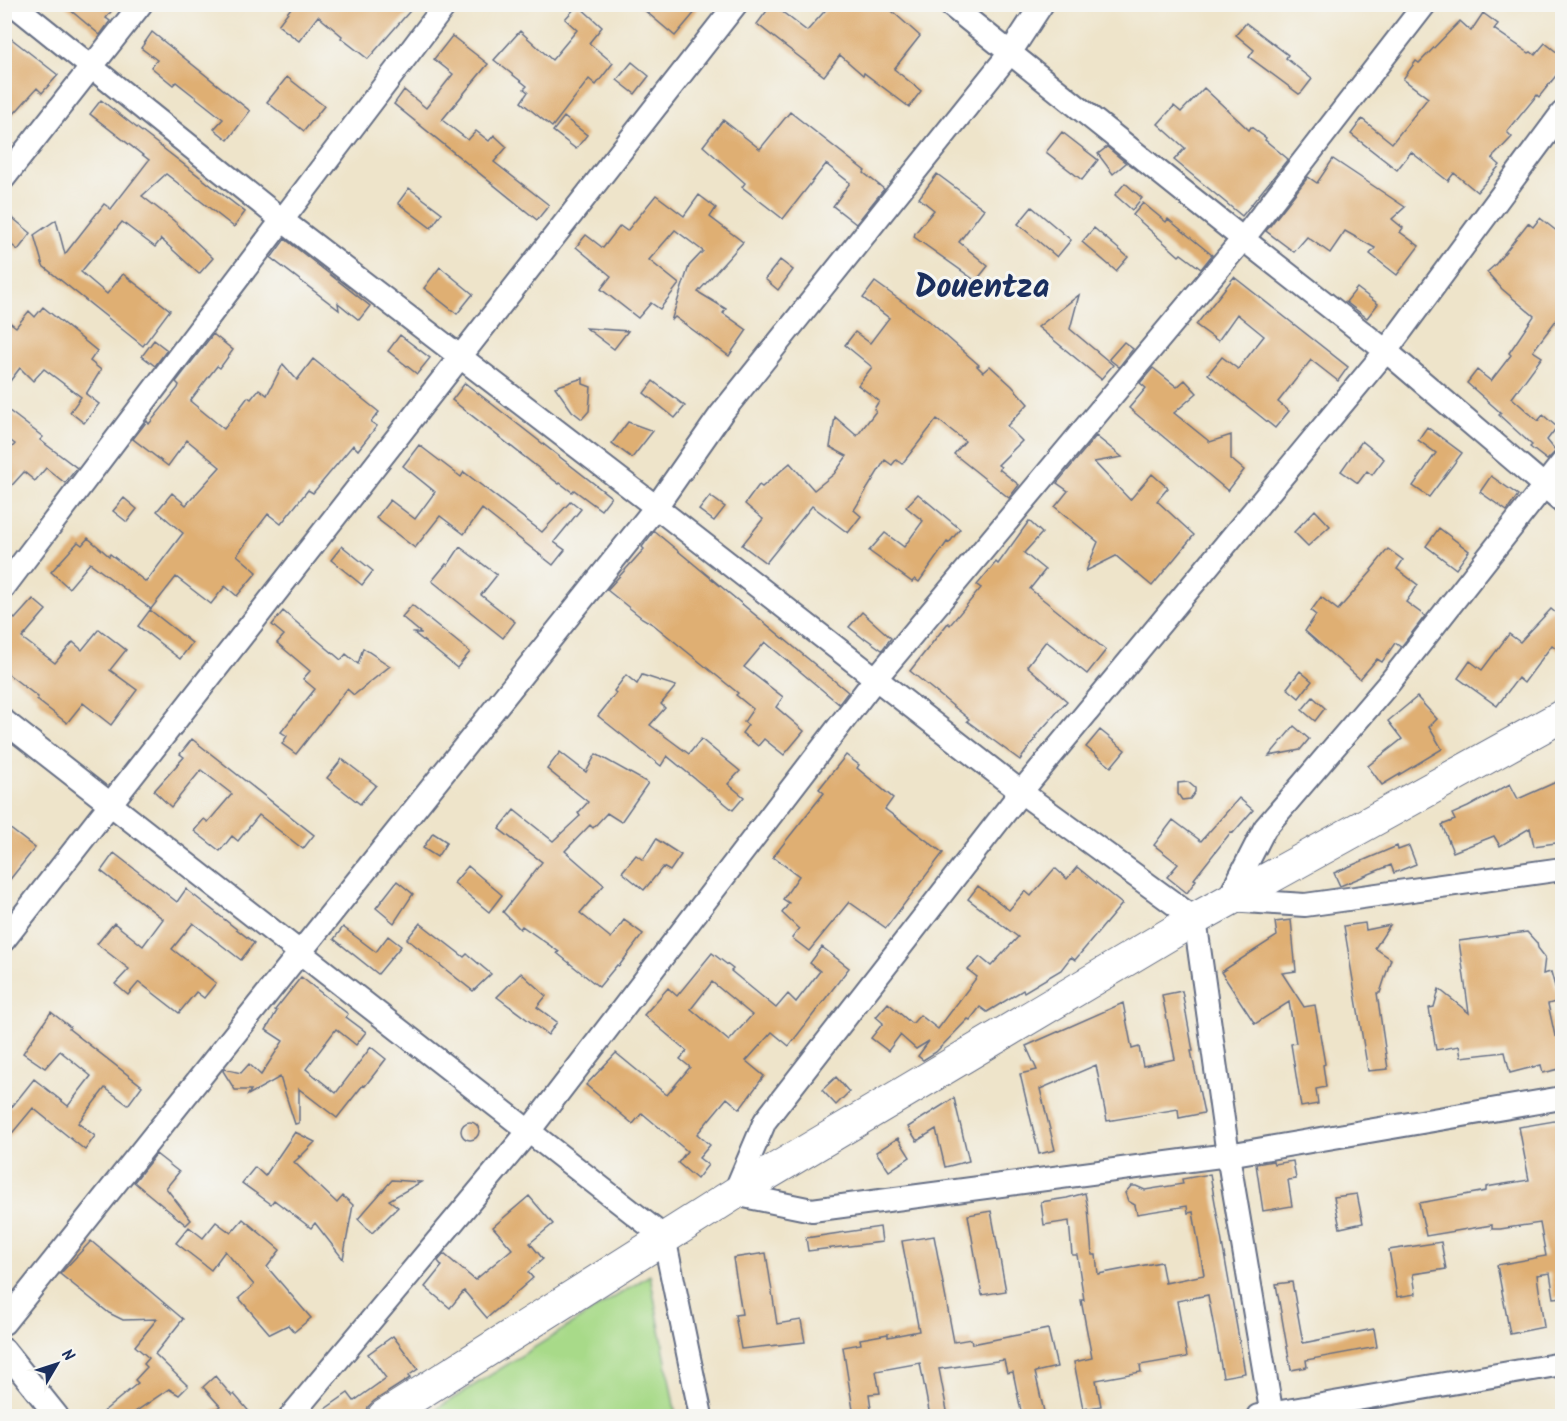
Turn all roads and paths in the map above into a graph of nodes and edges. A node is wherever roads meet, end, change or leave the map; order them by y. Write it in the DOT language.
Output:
graph roads {
  1 [pos="13,4"];
  2 [pos="141,4"];
  3 [pos="446,4"];
  4 [pos="736,4"];
  5 [pos="949,4"];
  6 [pos="1042,4"];
  7 [pos="1425,4"];
  8 [pos="1010,53"];
  9 [pos="92,67"];
  10 [pos="1563,112"];
  11 [pos="4,178"];
  12 [pos="282,220"];
  13 [pos="1243,239"];
  14 [pos="1386,351"];
  15 [pos="461,357"];
  16 [pos="1563,463"];
  17 [pos="1545,486"];
  18 [pos="1563,501"];
  19 [pos="656,507"];
  20 [pos="4,586"];
  21 [pos="876,678"];
  22 [pos="1563,716"];
  23 [pos="4,721"];
  24 [pos="1021,792"];
  25 [pos="111,804"];
  26 [pos="1563,869"];
  27 [pos="1228,900"];
  28 [pos="1195,919"];
  29 [pos="4,940"];
  30 [pos="301,954"];
  31 [pos="1563,1098"];
  32 [pos="529,1131"];
  33 [pos="1228,1155"];
  34 [pos="734,1194"];
  35 [pos="664,1237"];
  36 [pos="4,1323"];
  37 [pos="4,1350"];
  38 [pos="1563,1364"];
  39 [pos="57,1416"];
  40 [pos="291,1416"];
  41 [pos="384,1416"];
  42 [pos="701,1416"];
  43 [pos="1267,1416"];
  1 -- 9 [label="street"];
  2 -- 9 [label="street"];
  3 -- 12 [label="street"];
  4 -- 15 [label="street"];
  5 -- 8 [label="street"];
  6 -- 8 [label="street"];
  7 -- 13 [label="street"];
  8 -- 13 [label="street"];
  8 -- 19 [label="street"];
  9 -- 11 [label="street"];
  9 -- 12 [label="street"];
  10 -- 14 [label="street"];
  12 -- 15 [label="street"];
  12 -- 20 [label="street"];
  13 -- 14 [label="street"];
  13 -- 21 [label="street"];
  14 -- 17 [label="street"];
  14 -- 24 [label="street"];
  15 -- 19 [label="street"];
  15 -- 25 [label="street"];
  16 -- 17 [label="street"];
  17 -- 18 [label="street"];
  17 -- 27 [label="street"];
  19 -- 21 [label="street"];
  19 -- 30 [label="street"];
  21 -- 24 [label="street"];
  21 -- 32 [label="street"];
  22 -- 27 [label="main road"];
  23 -- 25 [label="street"];
  24 -- 28 [label="street"];
  24 -- 34 [label="street"];
  25 -- 29 [label="street"];
  25 -- 30 [label="street"];
  26 -- 27 [label="street"];
  27 -- 28 [label="main road"];
  28 -- 33 [label="street"];
  28 -- 34 [label="main road"];
  30 -- 32 [label="street"];
  30 -- 36 [label="street"];
  31 -- 33 [label="street"];
  32 -- 35 [label="street"];
  32 -- 40 [label="street"];
  33 -- 34 [label="street"];
  33 -- 43 [label="street"];
  34 -- 35 [label="main road"];
  35 -- 41 [label="main road"];
  35 -- 42 [label="street"];
  37 -- 39 [label="street"];
  38 -- 43 [label="street"];
}
